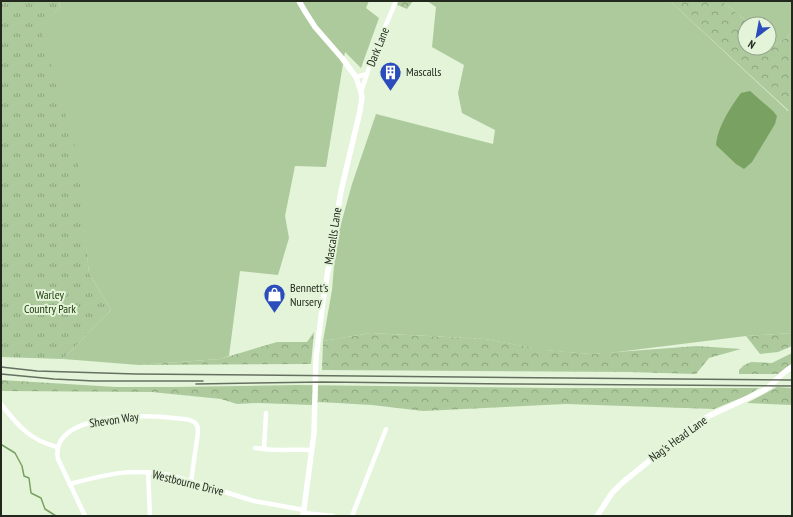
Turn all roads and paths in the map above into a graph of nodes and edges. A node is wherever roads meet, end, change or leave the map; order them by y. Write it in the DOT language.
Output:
graph roads {
  1 [pos="299,1"];
  2 [pos="396,1"];
  3 [pos="367,74"];
  4 [pos="356,77"];
  5 [pos="361,92"];
  6 [pos="792,367"];
  7 [pos="1,404"];
  8 [pos="266,413"];
  9 [pos="386,429"];
  10 [pos="57,448"];
  11 [pos="255,448"];
  12 [pos="264,449"];
  13 [pos="312,450"];
  14 [pos="148,472"];
  15 [pos="191,482"];
  16 [pos="70,484"];
  17 [pos="304,513"];
  18 [pos="85,516"];
  19 [pos="150,516"];
  20 [pos="333,516"];
  21 [pos="352,516"];
  22 [pos="597,516"];
  1 -- 4 [label="street, Mascalls Lane"];
  2 -- 3 [label="street, Dark Lane"];
  3 -- 4 [label="street"];
  3 -- 5 [label="street, Dark Lane"];
  4 -- 5 [label="street, Mascalls Lane"];
  5 -- 13 [label="street, Mascalls Lane"];
  6 -- 22 [label="street, Nag's Head Lane"];
  7 -- 10 [label="street"];
  8 -- 12 [label="street"];
  9 -- 21 [label="street"];
  10 -- 15 [label="street, Shevon Way"];
  10 -- 16 [label="street"];
  11 -- 12 [label="street"];
  12 -- 13 [label="street"];
  13 -- 17 [label="street, Mascalls Lane"];
  14 -- 15 [label="street, Westbourne Drive"];
  14 -- 16 [label="street, Westbourne Drive"];
  14 -- 19 [label="street"];
  15 -- 17 [label="street, Westbourne Drive"];
  16 -- 18 [label="street"];
  17 -- 20 [label="street, Westbourne Drive"];
}
